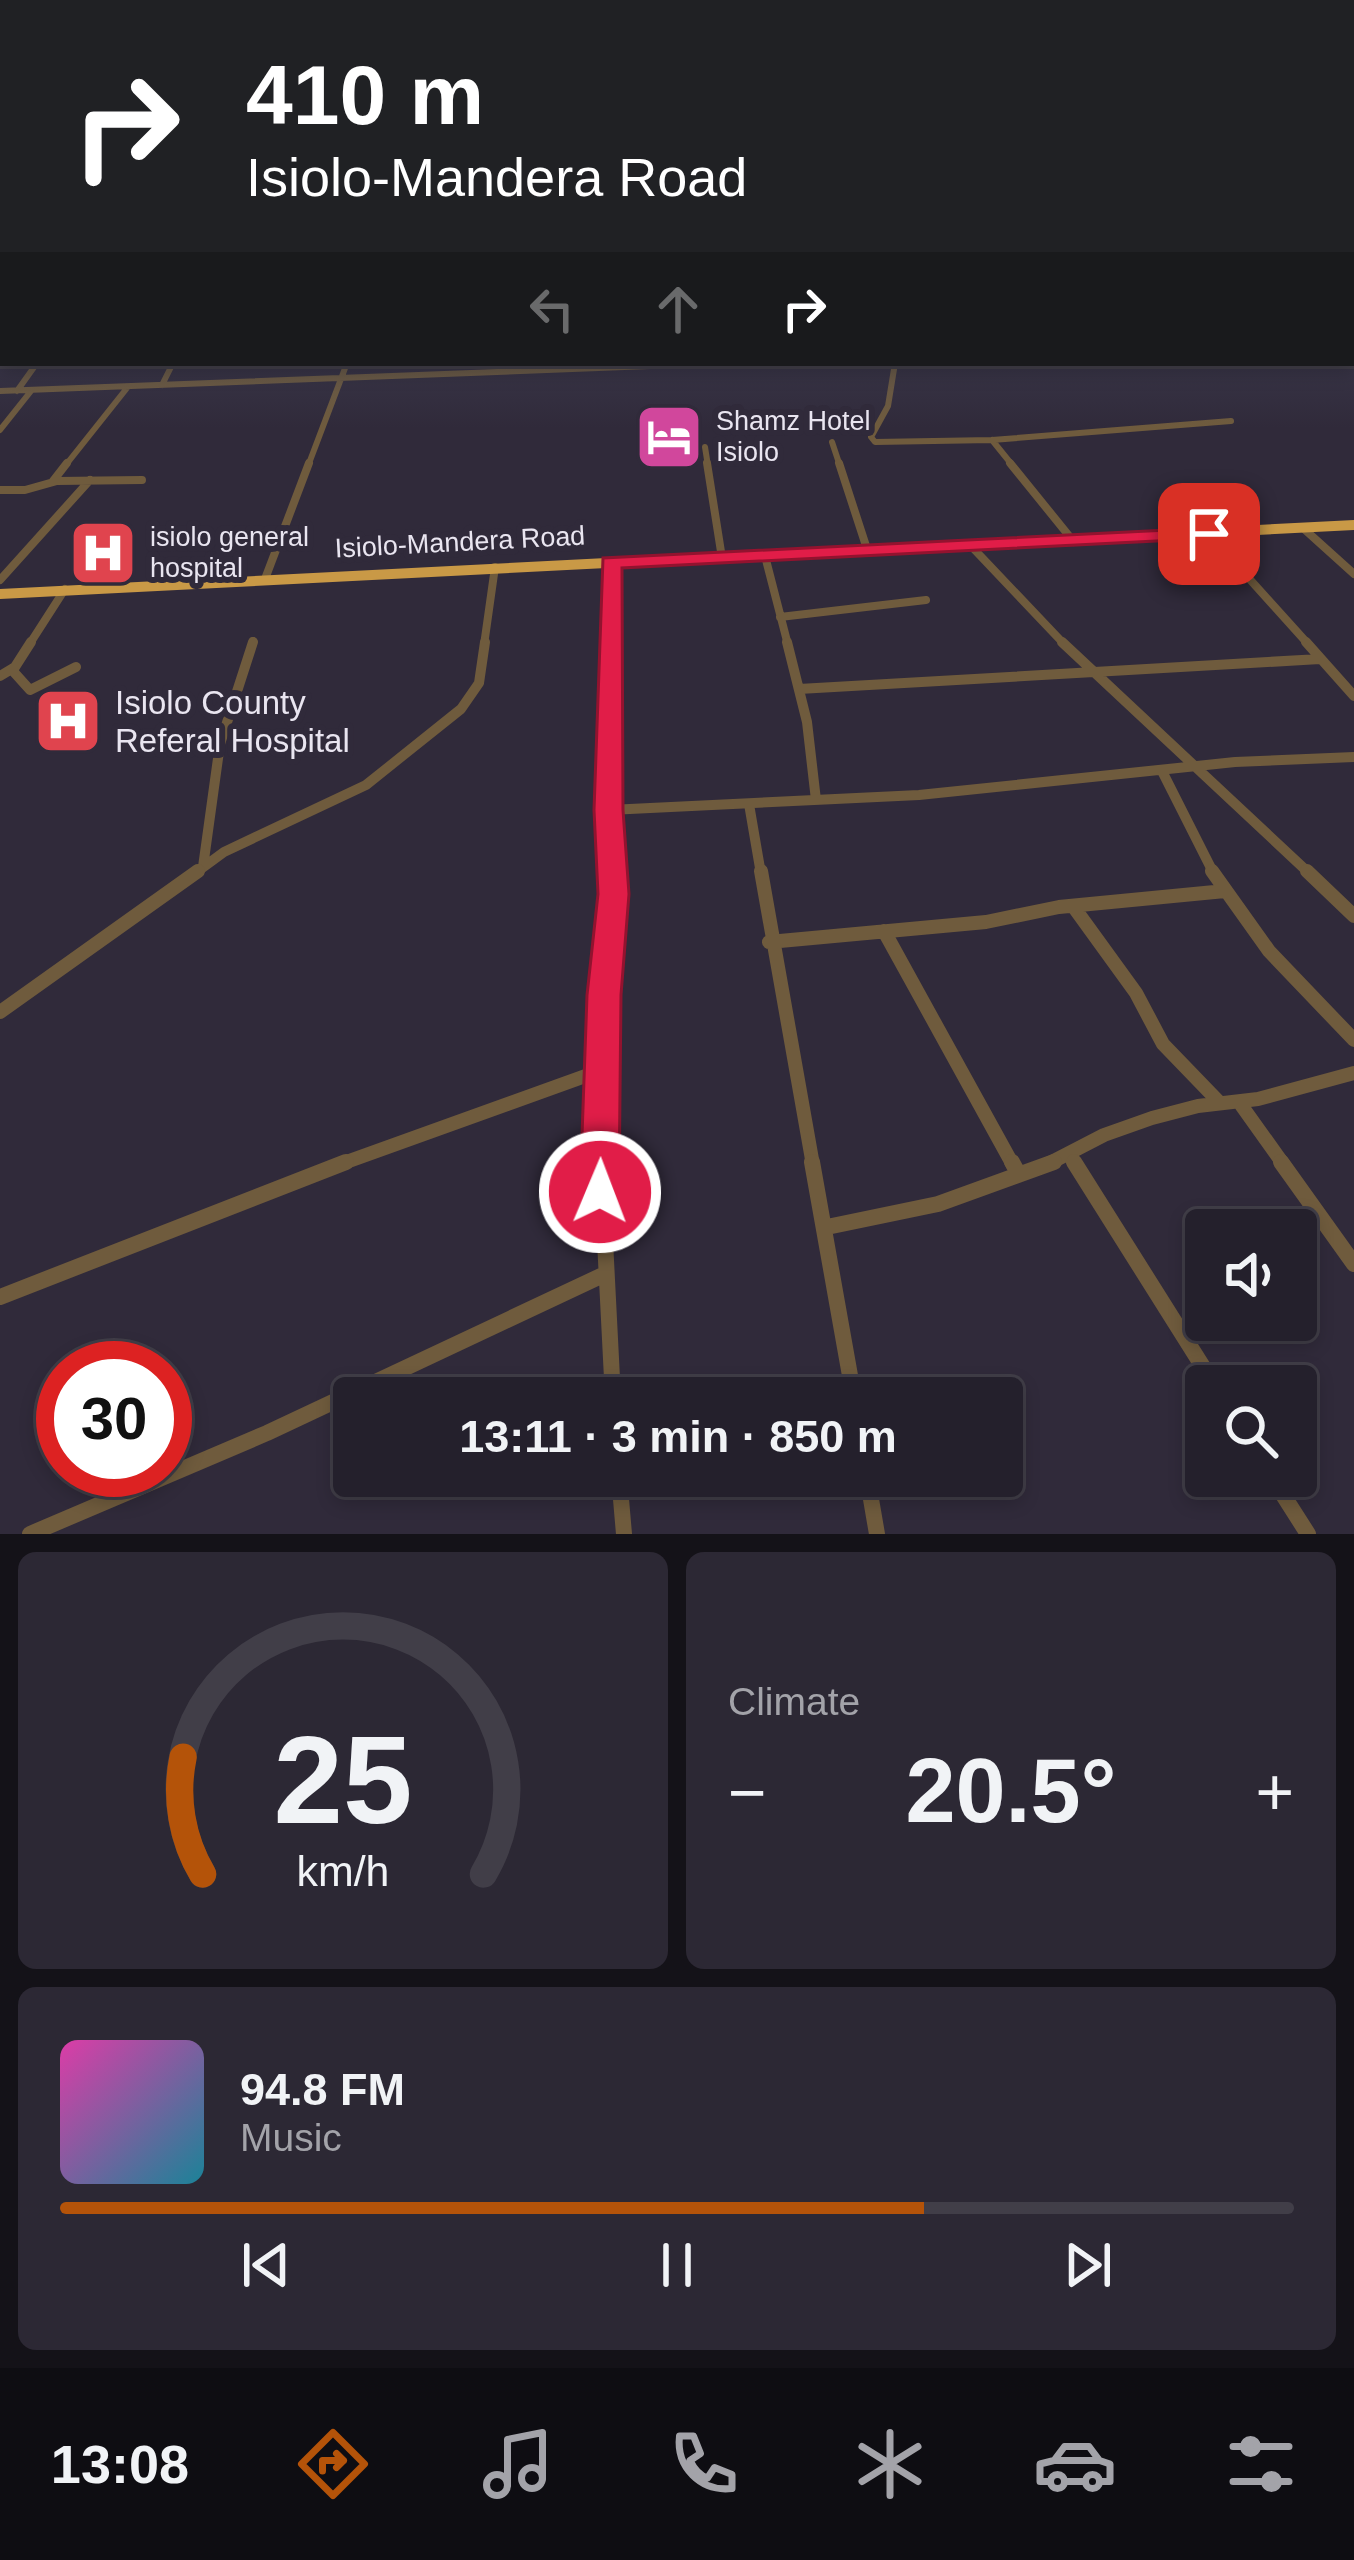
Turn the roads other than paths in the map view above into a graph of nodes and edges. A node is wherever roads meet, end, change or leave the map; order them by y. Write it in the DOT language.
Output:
graph roads {
  1 [pos="36,366"];
  2 [pos="172,366"];
  3 [pos="346,366"];
  4 [pos="573,366"];
  5 [pos="895,366"];
  6 [pos="517,367"];
  7 [pos="339,380"];
  8 [pos="162,386"];
  9 [pos="128,388"];
  10 [pos="17,391"];
  11 [pos="31,391"];
  12 [pos="0,392"];
  13 [pos="1231,421"];
  14 [pos="0,430"];
  15 [pos="992,440"];
  16 [pos="832,442"];
  17 [pos="704,447"];
  18 [pos="142,480"];
  19 [pos="90,481"];
  20 [pos="52,482"];
  21 [pos="0,490"];
  22 [pos="1354,525"];
  23 [pos="1303,528"];
  24 [pos="1209,534"];
  25 [pos="1074,542"];
  26 [pos="972,547"];
  27 [pos="868,552"];
  28 [pos="764,556"];
  29 [pos="722,558"];
  30 [pos="611,562"];
  31 [pos="495,567"];
  32 [pos="1354,574"];
  33 [pos="265,579"];
  34 [pos="0,580"];
  35 [pos="65,589"];
  36 [pos="0,594"];
  37 [pos="926,599"];
  38 [pos="780,616"];
  39 [pos="253,641"];
  40 [pos="1320,659"];
  41 [pos="76,668"];
  42 [pos="6,673"];
  43 [pos="1098,675"];
  44 [pos="800,689"];
  45 [pos="1354,696"];
  46 [pos="1354,757"];
  47 [pos="1197,768"];
  48 [pos="1163,773"];
  49 [pos="816,800"];
  50 [pos="748,803"];
  51 [pos="609,810"];
  52 [pos="203,867"];
  53 [pos="1225,891"];
  54 [pos="1073,906"];
  55 [pos="1354,916"];
  56 [pos="884,931"];
  57 [pos="770,942"];
  58 [pos="0,1012"];
  59 [pos="1354,1040"];
  60 [pos="602,1070"];
  61 [pos="1354,1073"];
  62 [pos="1219,1102"];
  63 [pos="1240,1102"];
  64 [pos="1070,1156"];
  65 [pos="1018,1173"];
  66 [pos="827,1227"];
  67 [pos="1354,1264"];
  68 [pos="602,1274"];
  69 [pos="0,1297"];
  70 [pos="1202,1365"];
  71 [pos="611,1377"];
  72 [pos="851,1377"];
  73 [pos="621,1497"];
  74 [pos="871,1497"];
  75 [pos="1284,1497"];
  76 [pos="30,1534"];
  77 [pos="624,1534"];
  78 [pos="877,1534"];
  79 [pos="1308,1534"];
  1 -- 10 [label="street"];
  2 -- 8 [label="street"];
  3 -- 7 [label="street"];
  4 -- 6 [label="street"];
  5 -- 15 [label="street"];
  6 -- 7 [label="street"];
  7 -- 8 [label="street"];
  7 -- 33 [label="street"];
  8 -- 9 [label="street"];
  9 -- 11 [label="street"];
  9 -- 20 [label="street"];
  10 -- 11 [label="street"];
  10 -- 12 [label="street"];
  11 -- 14 [label="street"];
  13 -- 15 [label="street"];
  15 -- 25 [label="street"];
  16 -- 27 [label="street"];
  17 -- 29 [label="street"];
  18 -- 19 [label="street"];
  19 -- 20 [label="street"];
  19 -- 34 [label="street"];
  20 -- 21 [label="street"];
  22 -- 23 [label="highway, Isiolo-Mandera Road"];
  23 -- 24 [label="highway, Isiolo-Mandera Road"];
  23 -- 32 [label="street"];
  24 -- 25 [label="highway, Isiolo-Mandera Road"];
  24 -- 40 [label="street"];
  25 -- 26 [label="highway, Isiolo-Mandera Road"];
  26 -- 27 [label="highway, Isiolo-Mandera Road"];
  26 -- 43 [label="street"];
  27 -- 28 [label="highway, Isiolo-Mandera Road"];
  28 -- 29 [label="highway, Isiolo-Mandera Road"];
  28 -- 38 [label="street"];
  29 -- 30 [label="highway, Isiolo-Mandera Road"];
  30 -- 31 [label="highway, Isiolo-Mandera Road"];
  30 -- 51 [label="street"];
  31 -- 33 [label="highway, Isiolo-Mandera Road"];
  31 -- 52 [label="street"];
  33 -- 35 [label="highway, Isiolo-Mandera Road"];
  35 -- 36 [label="highway, Isiolo-Mandera Road"];
  35 -- 42 [label="street"];
  37 -- 38 [label="street"];
  38 -- 44 [label="street"];
  39 -- 52 [label="street"];
  40 -- 43 [label="street"];
  40 -- 45 [label="street"];
  41 -- 42 [label="street"];
  43 -- 44 [label="street"];
  43 -- 47 [label="street"];
  44 -- 49 [label="street"];
  46 -- 47 [label="street"];
  47 -- 48 [label="street"];
  47 -- 55 [label="street"];
  48 -- 49 [label="street"];
  48 -- 53 [label="street"];
  49 -- 50 [label="street"];
  50 -- 51 [label="street"];
  50 -- 57 [label="street"];
  51 -- 60 [label="street"];
  52 -- 58 [label="street"];
  53 -- 54 [label="street"];
  53 -- 59 [label="street"];
  54 -- 56 [label="street"];
  54 -- 62 [label="street"];
  56 -- 57 [label="street"];
  56 -- 65 [label="street"];
  57 -- 66 [label="street"];
  60 -- 68 [label="street"];
  60 -- 69 [label="street"];
  61 -- 63 [label="street"];
  62 -- 63 [label="street"];
  62 -- 64 [label="street"];
  63 -- 67 [label="street"];
  64 -- 65 [label="street"];
  64 -- 70 [label="street"];
  65 -- 66 [label="street"];
  66 -- 72 [label="street"];
  68 -- 71 [label="street"];
  68 -- 76 [label="street"];
  73 -- 77 [label="street"];
  74 -- 78 [label="street"];
  75 -- 79 [label="street"];
}
